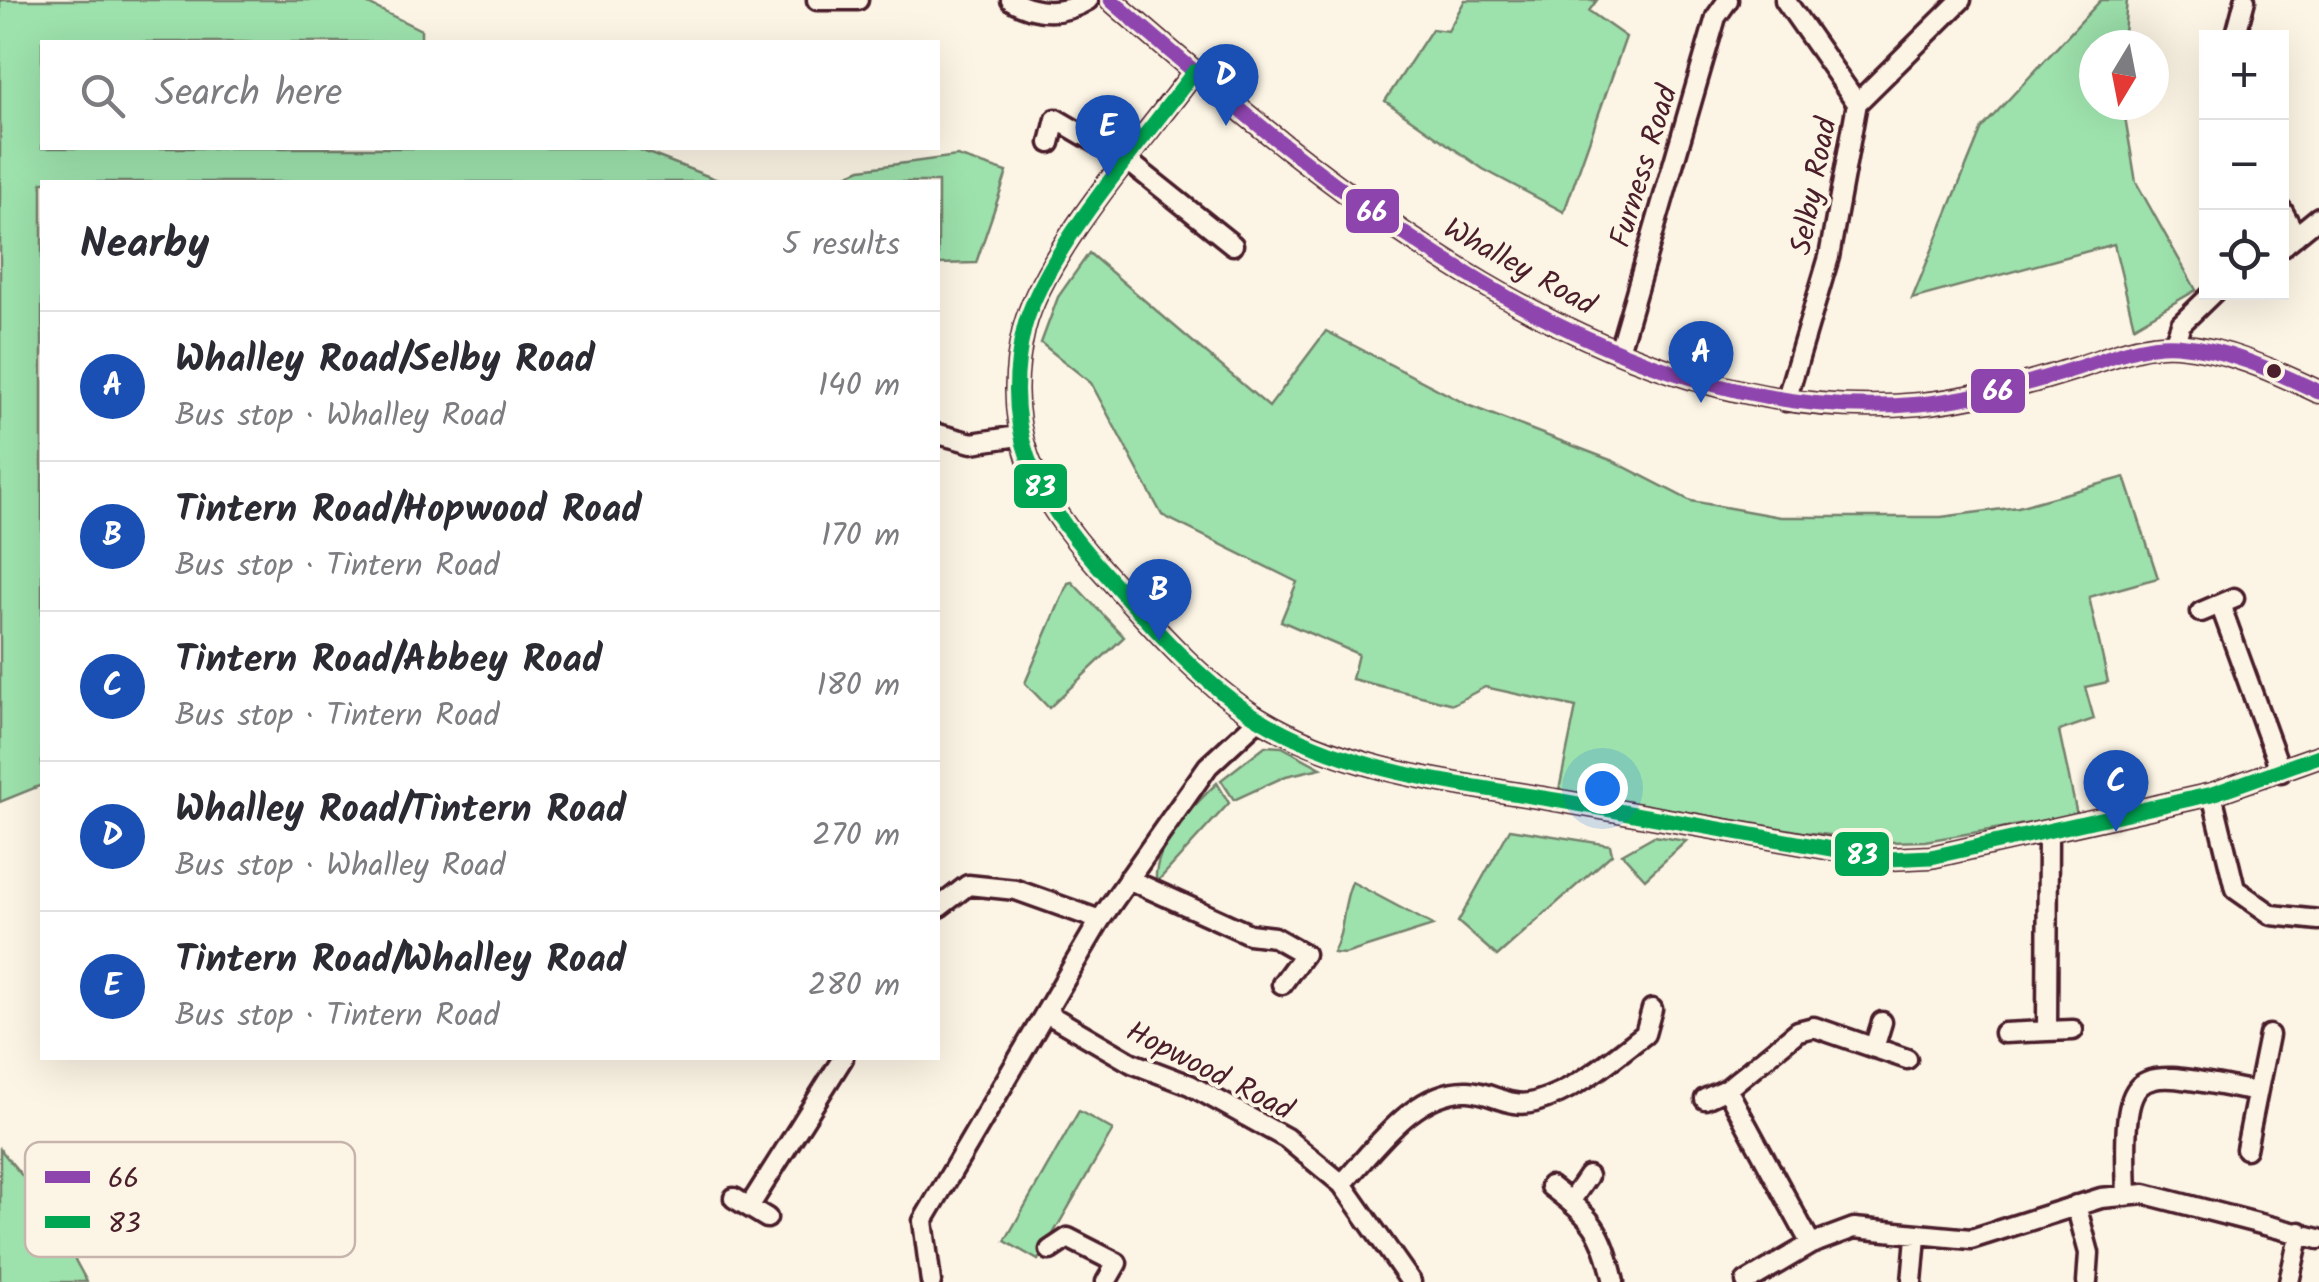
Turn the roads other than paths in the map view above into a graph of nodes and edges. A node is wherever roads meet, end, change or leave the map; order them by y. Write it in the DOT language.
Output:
graph roads {
  1 [pos="818,0"];
  2 [pos="858,0"];
  3 [pos="1011,0"];
  4 [pos="1088,0"];
  5 [pos="1111,0"];
  6 [pos="1728,0"];
  7 [pos="1785,0"];
  8 [pos="1960,0"];
  9 [pos="2244,0"];
  10 [pos="2237,30"];
  11 [pos="1194,72"];
  12 [pos="1857,104"];
  13 [pos="1050,143"];
  14 [pos="1128,162"];
  15 [pos="2319,216"];
  16 [pos="2289,242"];
  17 [pos="1233,245"];
  18 [pos="2206,300"];
  19 [pos="2174,344"];
  20 [pos="1619,350"];
  21 [pos="2319,392"];
  22 [pos="1786,401"];
  23 [pos="940,434"];
  24 [pos="1018,436"];
  25 [pos="2200,612"];
  26 [pos="1258,718"];
  27 [pos="2319,756"];
  28 [pos="2281,772"];
  29 [pos="2212,794"];
  30 [pos="2048,831"];
  31 [pos="1128,879"];
  32 [pos="940,906"];
  33 [pos="1100,920"];
  34 [pos="2319,920"];
  35 [pos="1282,984"];
  36 [pos="1652,1010"];
  37 [pos="1048,1014"];
  38 [pos="1882,1022"];
  39 [pos="2073,1030"];
  40 [pos="2047,1031"];
  41 [pos="2004,1033"];
  42 [pos="2269,1034"];
  43 [pos="1874,1048"];
  44 [pos="1906,1059"];
  45 [pos="842,1060"];
  46 [pos="1726,1089"];
  47 [pos="2258,1092"];
  48 [pos="1704,1099"];
  49 [pos="2246,1149"];
  50 [pos="1588,1176"];
  51 [pos="1342,1184"];
  52 [pos="1550,1186"];
  53 [pos="2127,1196"];
  54 [pos="1570,1202"];
  55 [pos="2076,1205"];
  56 [pos="767,1218"];
  57 [pos="2300,1232"];
  58 [pos="1916,1237"];
  59 [pos="2319,1239"];
  60 [pos="1811,1244"];
  61 [pos="1050,1250"];
  62 [pos="931,1282"];
  63 [pos="1106,1282"];
  64 [pos="1411,1282"];
  65 [pos="1614,1282"];
  66 [pos="1746,1282"];
  67 [pos="1912,1282"];
  68 [pos="2086,1282"];
  69 [pos="2289,1282"];
  1 -- 2 [label="street"];
  3 -- 4 [label="street"];
  5 -- 11 [label="street, Whalley Road"];
  6 -- 20 [label="street, Furness Road"];
  7 -- 12 [label="street, Selby Road"];
  8 -- 12 [label="street"];
  9 -- 10 [label="street"];
  11 -- 14 [label="street"];
  11 -- 20 [label="street, Whalley Road"];
  12 -- 22 [label="street, Selby Road"];
  13 -- 14 [label="street"];
  14 -- 17 [label="street"];
  14 -- 24 [label="street"];
  15 -- 16 [label="street"];
  18 -- 19 [label="street"];
  19 -- 21 [label="street, Whalley Road"];
  19 -- 22 [label="street, Whalley Road"];
  20 -- 22 [label="street, Whalley Road"];
  23 -- 24 [label="street"];
  24 -- 26 [label="street"];
  25 -- 28 [label="street"];
  26 -- 30 [label="street"];
  26 -- 31 [label="street"];
  27 -- 28 [label="street"];
  28 -- 29 [label="street"];
  29 -- 30 [label="street"];
  29 -- 34 [label="street"];
  30 -- 40 [label="street"];
  31 -- 33 [label="street"];
  31 -- 35 [label="street"];
  32 -- 33 [label="street"];
  33 -- 37 [label="street"];
  36 -- 51 [label="street"];
  37 -- 51 [label="street, Hopwood Road"];
  37 -- 62 [label="street"];
  38 -- 43 [label="street"];
  39 -- 40 [label="street"];
  40 -- 41 [label="street"];
  42 -- 47 [label="street"];
  43 -- 44 [label="street"];
  43 -- 46 [label="street"];
  45 -- 56 [label="street"];
  46 -- 48 [label="street"];
  46 -- 60 [label="street"];
  47 -- 49 [label="street"];
  47 -- 53 [label="street"];
  50 -- 54 [label="street"];
  51 -- 64 [label="street, Hopwood Road"];
  52 -- 54 [label="street"];
  53 -- 55 [label="street"];
  53 -- 57 [label="street"];
  54 -- 65 [label="street"];
  55 -- 58 [label="street"];
  55 -- 68 [label="street"];
  57 -- 59 [label="street"];
  57 -- 69 [label="street"];
  58 -- 60 [label="street"];
  58 -- 67 [label="street"];
  60 -- 66 [label="street"];
  61 -- 63 [label="street"];
}
